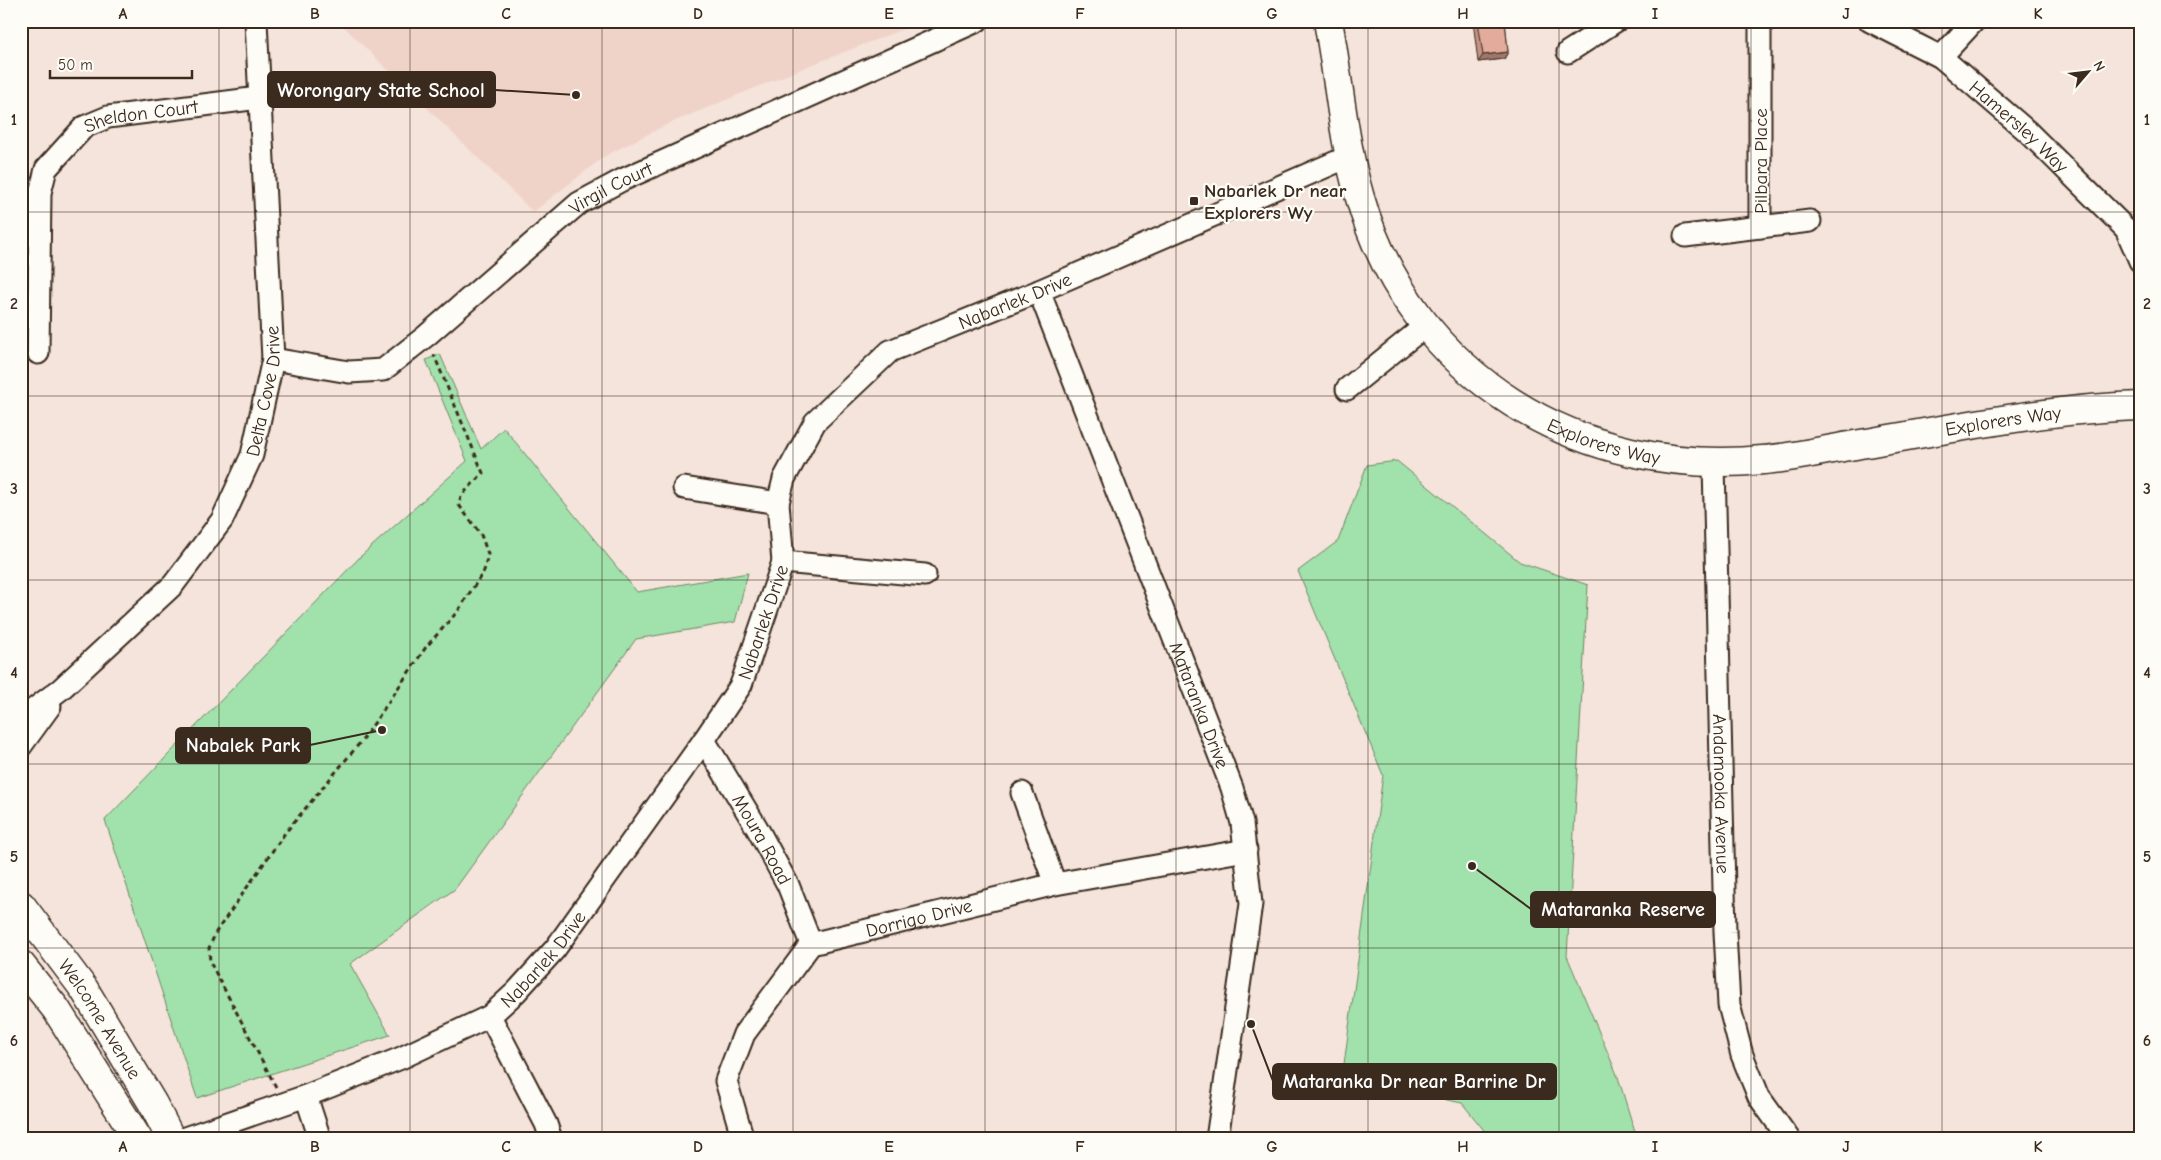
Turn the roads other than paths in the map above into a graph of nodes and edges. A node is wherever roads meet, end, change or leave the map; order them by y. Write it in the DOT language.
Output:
graph roads {
  1 [pos="256,21"];
  2 [pos="977,21"];
  3 [pos="1328,21"];
  4 [pos="1616,21"];
  5 [pos="1760,21"];
  6 [pos="1870,21"];
  7 [pos="1974,21"];
  8 [pos="1568,52"];
  9 [pos="1941,57"];
  10 [pos="259,98"];
  11 [pos="1350,156"];
  12 [pos="1810,221"];
  13 [pos="1760,227"];
  14 [pos="1685,236"];
  15 [pos="2140,261"];
  16 [pos="1039,291"];
  17 [pos="1425,326"];
  18 [pos="38,353"];
  19 [pos="273,359"];
  20 [pos="1347,389"];
  21 [pos="2140,406"];
  22 [pos="1714,464"];
  23 [pos="684,488"];
  24 [pos="778,503"];
  25 [pos="783,562"];
  26 [pos="925,575"];
  27 [pos="62,689"];
  28 [pos="21,720"];
  29 [pos="704,740"];
  30 [pos="21,746"];
  31 [pos="1022,793"];
  32 [pos="1246,850"];
  33 [pos="1055,884"];
  34 [pos="21,905"];
  35 [pos="811,944"];
  36 [pos="21,965"];
  37 [pos="490,1016"];
  38 [pos="306,1096"];
  39 [pos="138,1139"];
  40 [pos="171,1139"];
  41 [pos="182,1139"];
  42 [pos="320,1139"];
  43 [pos="551,1139"];
  44 [pos="743,1139"];
  45 [pos="1217,1139"];
  46 [pos="1789,1139"];
  1 -- 10 [label="street, Delta Cove Drive"];
  2 -- 19 [label="street, Virgil Court"];
  3 -- 11 [label="street, Explorers Way"];
  4 -- 8 [label="street"];
  5 -- 13 [label="street, Pilbara Place"];
  6 -- 9 [label="street, Hamersley Way"];
  7 -- 9 [label="street"];
  9 -- 15 [label="street, Hamersley Way"];
  10 -- 18 [label="street, Sheldon Court"];
  10 -- 19 [label="street, Delta Cove Drive"];
  11 -- 16 [label="street, Nabarlek Drive"];
  11 -- 17 [label="street, Explorers Way"];
  12 -- 13 [label="street"];
  13 -- 14 [label="street, Pilbara Place"];
  16 -- 24 [label="street, Nabarlek Drive"];
  16 -- 32 [label="street, Mataranka Drive"];
  17 -- 20 [label="street"];
  17 -- 22 [label="street, Explorers Way"];
  19 -- 27 [label="street, Delta Cove Drive"];
  21 -- 22 [label="street, Explorers Way"];
  22 -- 46 [label="street, Andamooka Avenue"];
  23 -- 24 [label="street"];
  24 -- 25 [label="street, Nabarlek Drive"];
  25 -- 26 [label="street"];
  25 -- 29 [label="street, Nabarlek Drive"];
  27 -- 28 [label="street, Delta Cove Drive"];
  27 -- 30 [label="street, Delta Cove Drive"];
  29 -- 35 [label="street, Moura Road"];
  29 -- 37 [label="street, Nabarlek Drive"];
  31 -- 33 [label="street"];
  32 -- 33 [label="street, Dorrigo Drive"];
  32 -- 45 [label="street, Mataranka Drive"];
  33 -- 35 [label="street, Dorrigo Drive"];
  34 -- 40 [label="street, Welcome Avenue"];
  35 -- 44 [label="street"];
  36 -- 39 [label="street, Welcome Avenue"];
  37 -- 38 [label="street, Nabarlek Drive"];
  37 -- 43 [label="street"];
  38 -- 41 [label="street, Nabarlek Drive"];
  38 -- 42 [label="street"];
}
